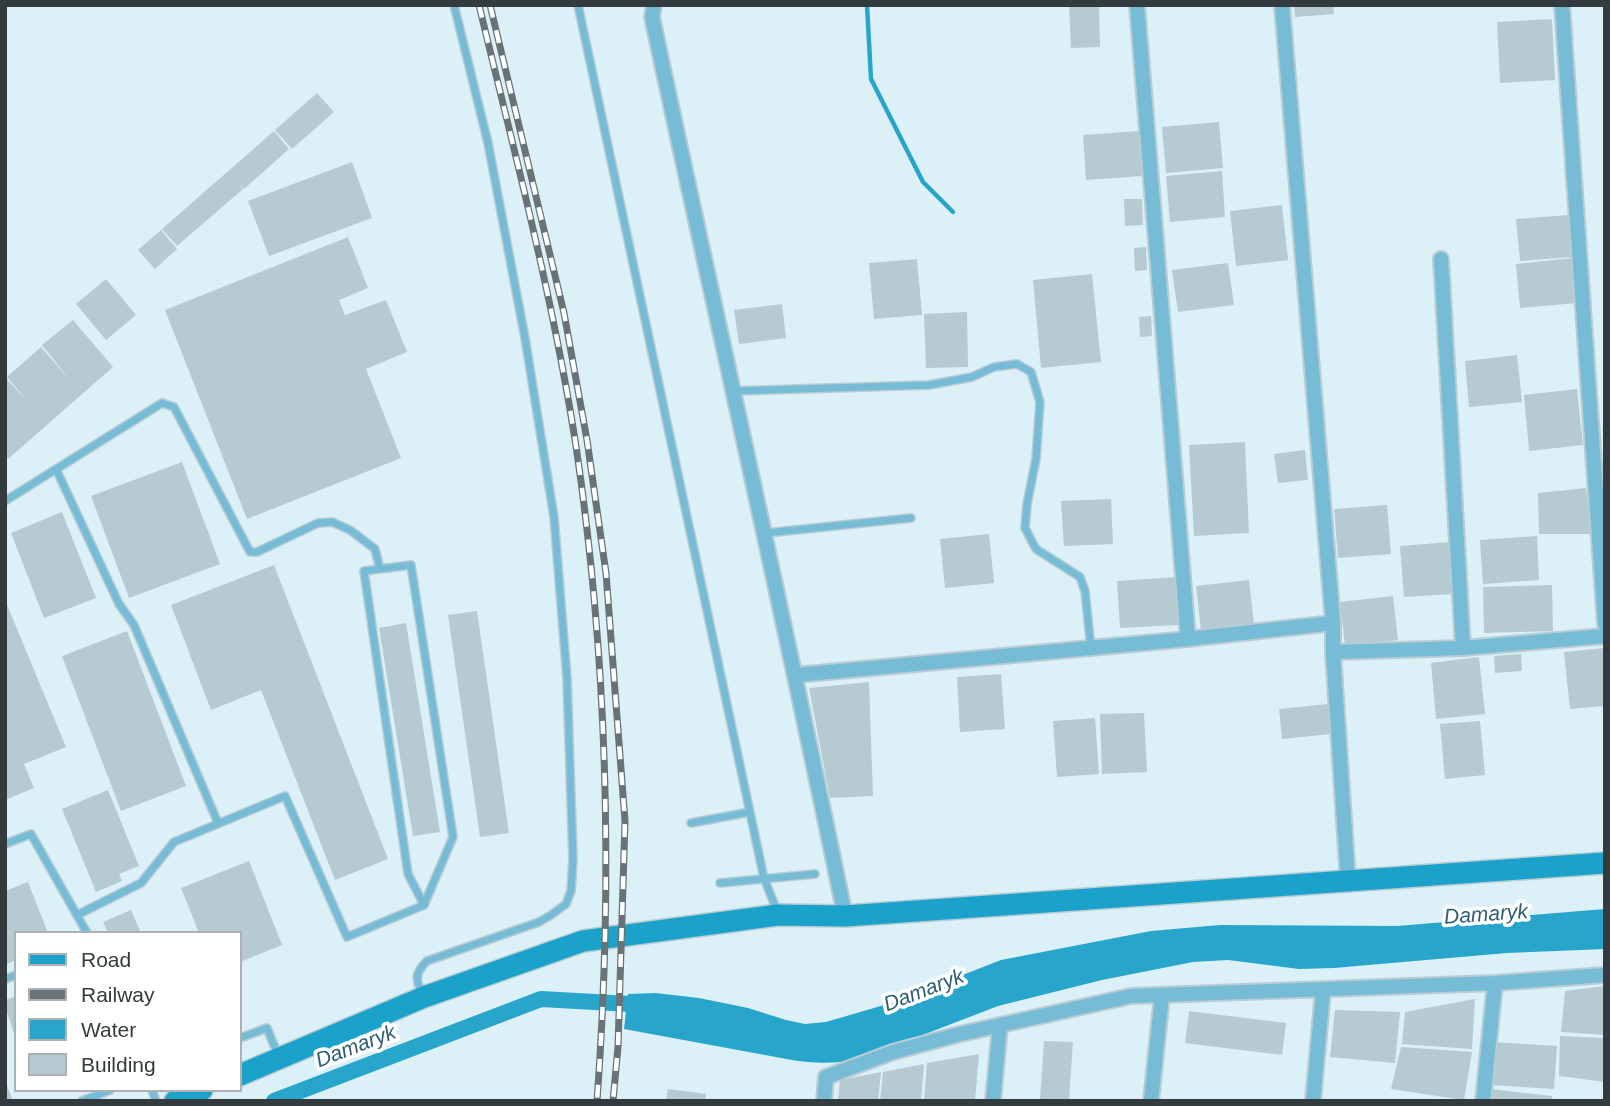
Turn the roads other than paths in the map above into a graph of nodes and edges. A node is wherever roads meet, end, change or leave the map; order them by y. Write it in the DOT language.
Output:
graph roads {
  1 [pos="454,5"];
  2 [pos="578,5"];
  3 [pos="654,5"];
  4 [pos="1137,5"];
  5 [pos="1282,5"];
  6 [pos="1562,5"];
  7 [pos="1441,259"];
  8 [pos="732,391"];
  9 [pos="56,469"];
  10 [pos="5,501"];
  11 [pos="911,518"];
  12 [pos="766,533"];
  13 [pos="380,569"];
  14 [pos="1333,623"];
  15 [pos="1605,624"];
  16 [pos="1605,636"];
  17 [pos="1188,639"];
  18 [pos="1091,648"];
  19 [pos="1463,648"];
  20 [pos="1333,652"];
  21 [pos="796,675"];
  22 [pos="750,812"];
  23 [pos="219,823"];
  24 [pos="691,823"];
  25 [pos="5,844"];
  26 [pos="1605,863"];
  27 [pos="815,874"];
  28 [pos="764,878"];
  29 [pos="1348,881"];
  30 [pos="720,883"];
  31 [pos="424,905"];
  32 [pos="77,915"];
  33 [pos="778,915"];
  34 [pos="845,916"];
  35 [pos="86,931"];
  36 [pos="1605,975"];
  37 [pos="1495,983"];
  38 [pos="1323,990"];
  39 [pos="1162,995"];
  40 [pos="424,997"];
  41 [pos="1000,1026"];
  42 [pos="242,1037"];
  43 [pos="280,1060"];
  44 [pos="242,1074"];
  45 [pos="105,1092"];
  46 [pos="197,1092"];
  47 [pos="82,1101"];
  48 [pos="175,1101"];
  49 [pos="824,1101"];
  50 [pos="993,1101"];
  51 [pos="1151,1101"];
  52 [pos="1313,1101"];
  53 [pos="1483,1101"];
  1 -- 40 [label="lane"];
  2 -- 22 [label="lane"];
  3 -- 8 [label="street"];
  4 -- 17 [label="street"];
  5 -- 14 [label="street"];
  6 -- 15 [label="street"];
  7 -- 19 [label="street"];
  8 -- 12 [label="street"];
  8 -- 18 [label="lane"];
  9 -- 10 [label="lane"];
  9 -- 13 [label="lane"];
  9 -- 23 [label="lane"];
  11 -- 12 [label="lane"];
  12 -- 21 [label="street"];
  13 -- 31 [label="lane"];
  13 -- 31 [label="lane"];
  14 -- 17 [label="street"];
  14 -- 20 [label="street"];
  16 -- 19 [label="street"];
  17 -- 18 [label="street"];
  18 -- 21 [label="street"];
  19 -- 20 [label="street"];
  20 -- 29 [label="street"];
  21 -- 34 [label="street"];
  22 -- 24 [label="lane"];
  22 -- 28 [label="lane"];
  23 -- 31 [label="lane"];
  23 -- 32 [label="lane"];
  25 -- 32 [label="lane"];
  26 -- 29 [label="main road"];
  27 -- 28 [label="lane"];
  28 -- 30 [label="lane"];
  28 -- 33 [label="lane"];
  29 -- 34 [label="main road"];
  32 -- 35 [label="lane"];
  33 -- 34 [label="main road"];
  33 -- 40 [label="main road"];
  36 -- 37 [label="street"];
  37 -- 38 [label="street"];
  37 -- 53 [label="street"];
  38 -- 39 [label="street"];
  38 -- 52 [label="street"];
  39 -- 41 [label="street"];
  39 -- 51 [label="street"];
  40 -- 43 [label="main road"];
  41 -- 49 [label="street"];
  41 -- 50 [label="street"];
  42 -- 43 [label="lane"];
  43 -- 44 [label="main road"];
  45 -- 47 [label="lane"];
  46 -- 48 [label="main road"];
}
